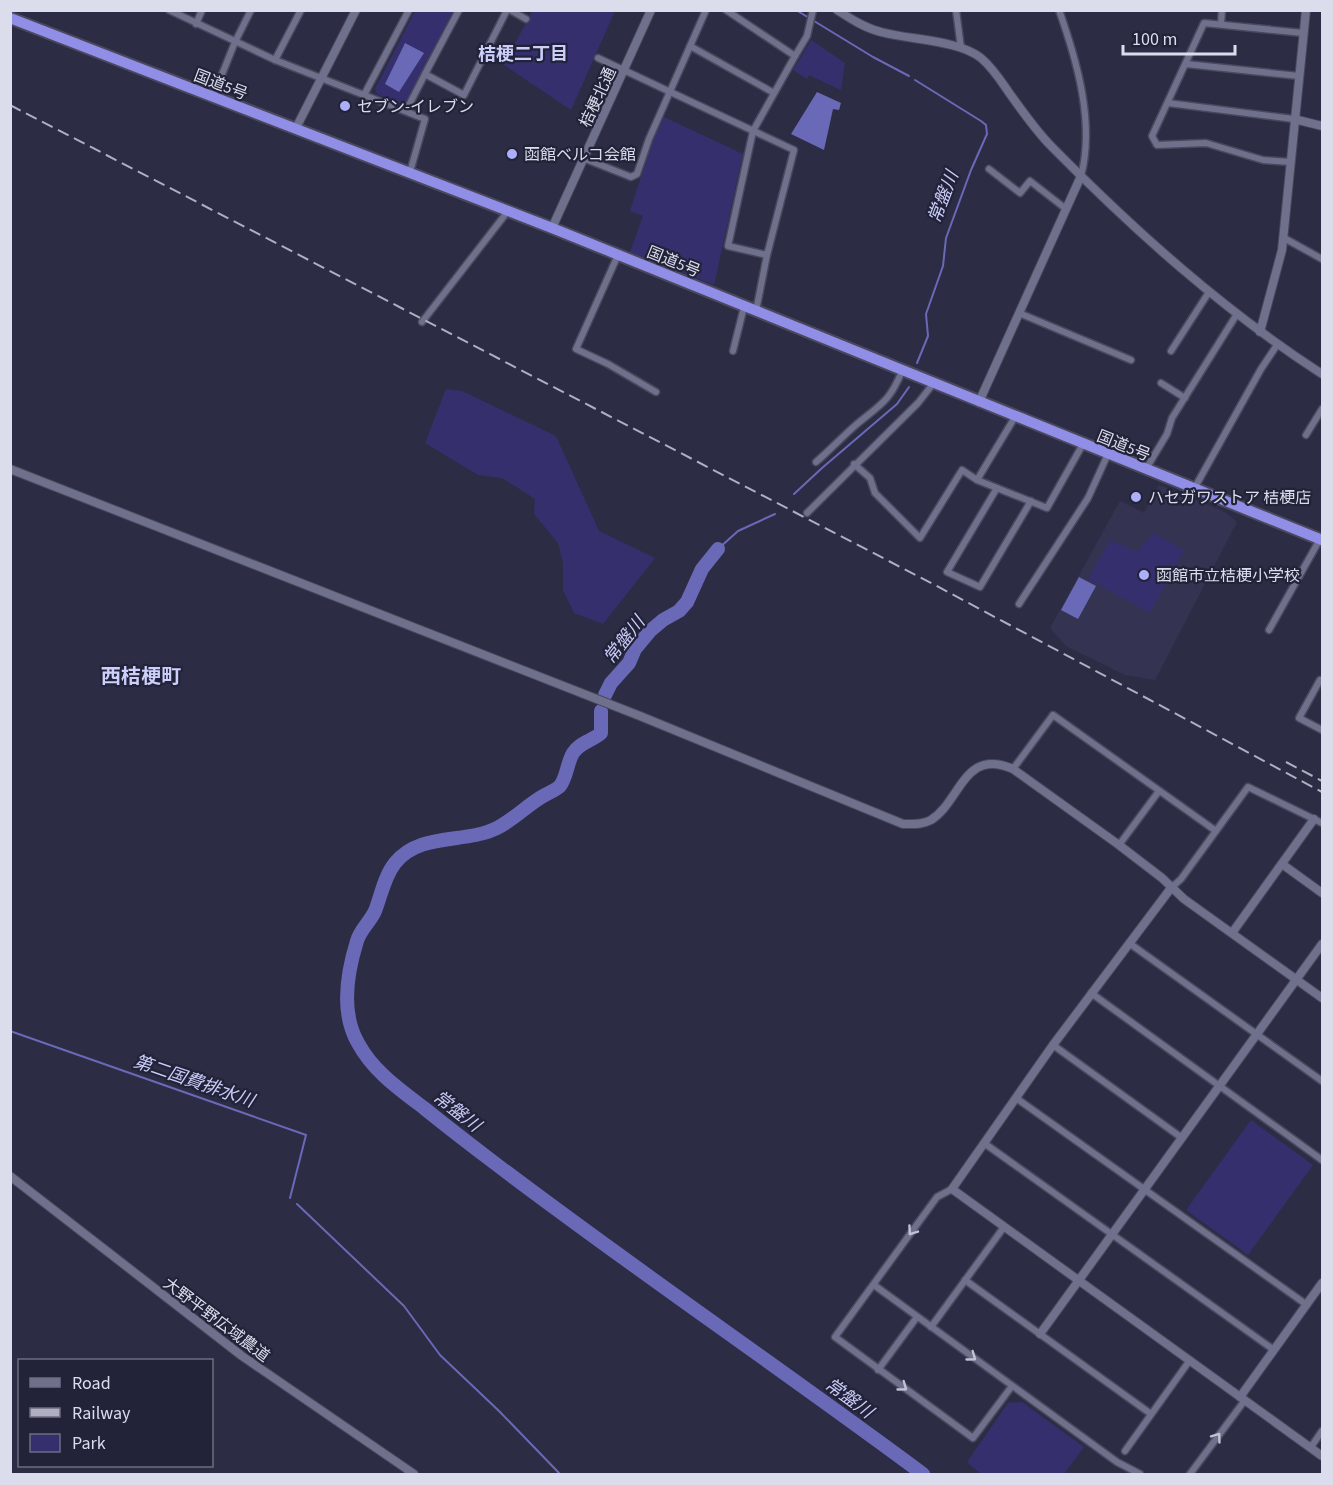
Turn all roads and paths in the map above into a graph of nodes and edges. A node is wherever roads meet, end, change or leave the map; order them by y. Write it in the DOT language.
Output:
graph roads {
  1 [pos="169,10"];
  2 [pos="202,10"];
  3 [pos="251,10"];
  4 [pos="301,10"];
  5 [pos="356,10"];
  6 [pos="409,10"];
  7 [pos="459,10"];
  8 [pos="509,10"];
  9 [pos="651,10"];
  10 [pos="706,10"];
  11 [pos="726,10"];
  12 [pos="837,10"];
  13 [pos="956,10"];
  14 [pos="1059,10"];
  15 [pos="1222,10"];
  16 [pos="1306,10"];
  17 [pos="812,17"];
  18 [pos="10,18"];
  19 [pos="526,19"];
  20 [pos="196,24"];
  21 [pos="1221,24"];
  22 [pos="1303,33"];
  23 [pos="235,42"];
  24 [pos="690,46"];
  25 [pos="961,48"];
  26 [pos="795,56"];
  27 [pos="598,58"];
  28 [pos="275,60"];
  29 [pos="1186,63"];
  30 [pos="624,70"];
  31 [pos="425,74"];
  32 [pos="1299,76"];
  33 [pos="321,79"];
  34 [pos="669,92"];
  35 [pos="774,93"];
  36 [pos="364,95"];
  37 [pos="213,97"];
  38 [pos="1168,103"];
  39 [pos="406,111"];
  40 [pos="1294,119"];
  41 [pos="1323,126"];
  42 [pos="296,128"];
  43 [pos="753,131"];
  44 [pos="583,158"];
  45 [pos="1290,162"];
  46 [pos="989,169"];
  47 [pos="410,172"];
  48 [pos="1082,176"];
  49 [pos="1066,209"];
  50 [pos="508,211"];
  51 [pos="552,228"];
  52 [pos="1284,238"];
  53 [pos="618,255"];
  54 [pos="767,255"];
  55 [pos="1323,259"];
  56 [pos="1209,292"];
  57 [pos="744,307"];
  58 [pos="756,312"];
  59 [pos="1019,313"];
  60 [pos="1237,314"];
  61 [pos="422,322"];
  62 [pos="1260,332"];
  63 [pos="1277,345"];
  64 [pos="733,351"];
  65 [pos="1171,351"];
  66 [pos="1131,360"];
  67 [pos="902,371"];
  68 [pos="1323,374"];
  69 [pos="1161,383"];
  70 [pos="933,384"];
  71 [pos="656,392"];
  72 [pos="1185,398"];
  73 [pos="979,402"];
  74 [pos="1323,409"];
  75 [pos="1015,417"];
  76 [pos="1306,435"];
  77 [pos="1083,444"];
  78 [pos="1108,454"];
  79 [pos="816,462"];
  80 [pos="854,464"];
  81 [pos="10,469"];
  82 [pos="1146,470"];
  83 [pos="977,480"];
  84 [pos="997,488"];
  85 [pos="1194,489"];
  86 [pos="1031,501"];
  87 [pos="807,513"];
  88 [pos="1321,540"];
  89 [pos="1019,604"];
  90 [pos="1269,630"];
  91 [pos="1323,682"];
  92 [pos="1323,730"];
  93 [pos="1013,769"];
  94 [pos="1159,790"];
  95 [pos="1314,819"];
  96 [pos="1323,823"];
  97 [pos="1216,831"];
  98 [pos="1119,845"];
  99 [pos="1282,864"];
  100 [pos="1170,888"];
  101 [pos="1323,893"];
  102 [pos="1232,933"];
  103 [pos="1129,943"];
  104 [pos="1323,944"];
  105 [pos="1297,980"];
  106 [pos="1091,993"];
  107 [pos="1323,998"];
  108 [pos="1257,1034"];
  109 [pos="1053,1045"];
  110 [pos="1323,1081"];
  111 [pos="1220,1087"];
  112 [pos="1016,1098"];
  113 [pos="1182,1138"];
  114 [pos="984,1143"];
  115 [pos="1323,1160"];
  116 [pos="10,1176"];
  117 [pos="951,1189"];
  118 [pos="1145,1190"];
  119 [pos="1004,1227"];
  120 [pos="1113,1233"];
  121 [pos="965,1280"];
  122 [pos="1079,1281"];
  123 [pos="1323,1283"];
  124 [pos="874,1285"];
  125 [pos="1306,1305"];
  126 [pos="917,1317"];
  127 [pos="931,1327"];
  128 [pos="1040,1334"];
  129 [pos="1274,1350"];
  130 [pos="1190,1360"];
  131 [pos="878,1370"];
  132 [pos="1012,1386"];
  133 [pos="1242,1398"];
  134 [pos="1151,1414"];
  135 [pos="1323,1431"];
  136 [pos="1311,1447"];
  137 [pos="1125,1451"];
  138 [pos="1323,1456"];
  139 [pos="414,1474"];
  140 [pos="1140,1474"];
  141 [pos="1190,1474"];
  1 -- 20 [label="street"];
  2 -- 20 [label="street"];
  3 -- 23 [label="street"];
  4 -- 28 [label="street"];
  5 -- 33 [label="street"];
  6 -- 36 [label="street"];
  7 -- 31 [label="street"];
  8 -- 19 [label="street"];
  8 -- 31 [label="street"];
  9 -- 30 [label="street, 桔梗北通"];
  10 -- 24 [label="street"];
  11 -- 26 [label="street"];
  12 -- 25 [label="street"];
  13 -- 25 [label="street"];
  14 -- 48 [label="street"];
  15 -- 21 [label="street"];
  16 -- 22 [label="street"];
  17 -- 26 [label="street"];
  18 -- 37 [label="highway, 国道5号"];
  20 -- 23 [label="street"];
  21 -- 22 [label="street"];
  21 -- 29 [label="street"];
  22 -- 32 [label="street"];
  23 -- 28 [label="street"];
  23 -- 37 [label="street"];
  24 -- 34 [label="street"];
  24 -- 35 [label="street"];
  25 -- 48 [label="street"];
  26 -- 35 [label="street"];
  27 -- 30 [label="street"];
  28 -- 33 [label="street"];
  29 -- 32 [label="street"];
  29 -- 38 [label="street"];
  30 -- 34 [label="street"];
  30 -- 44 [label="street, 桔梗北通"];
  31 -- 39 [label="street"];
  32 -- 40 [label="street"];
  33 -- 36 [label="street"];
  33 -- 42 [label="street"];
  34 -- 43 [label="street"];
  34 -- 44 [label="street"];
  35 -- 43 [label="street"];
  36 -- 39 [label="street"];
  37 -- 42 [label="highway, 国道5号"];
  38 -- 40 [label="street"];
  38 -- 45 [label="street"];
  39 -- 47 [label="street"];
  40 -- 41 [label="street"];
  40 -- 45 [label="street"];
  42 -- 47 [label="highway, 国道5号"];
  43 -- 54 [label="street"];
  43 -- 54 [label="street"];
  44 -- 51 [label="street, 桔梗北通"];
  45 -- 52 [label="street"];
  46 -- 49 [label="street"];
  47 -- 50 [label="highway, 国道5号"];
  48 -- 49 [label="street"];
  48 -- 56 [label="street"];
  49 -- 59 [label="street"];
  50 -- 51 [label="highway, 国道5号"];
  50 -- 61 [label="street"];
  51 -- 53 [label="highway, 国道5号"];
  52 -- 55 [label="street"];
  52 -- 62 [label="street"];
  53 -- 57 [label="highway, 国道5号"];
  53 -- 71 [label="street"];
  54 -- 58 [label="street"];
  56 -- 60 [label="street"];
  56 -- 65 [label="street"];
  57 -- 58 [label="highway, 国道5号"];
  57 -- 64 [label="street"];
  58 -- 67 [label="highway, 国道5号"];
  59 -- 66 [label="street"];
  59 -- 73 [label="street"];
  60 -- 62 [label="street"];
  60 -- 72 [label="street"];
  62 -- 63 [label="street"];
  63 -- 68 [label="street"];
  63 -- 85 [label="street"];
  67 -- 70 [label="highway, 国道5号"];
  67 -- 79 [label="street"];
  69 -- 72 [label="street"];
  70 -- 73 [label="highway, 国道5号"];
  70 -- 80 [label="street"];
  72 -- 82 [label="street"];
  73 -- 75 [label="highway, 国道5号"];
  74 -- 76 [label="street"];
  75 -- 77 [label="highway, 国道5号"];
  75 -- 83 [label="street"];
  77 -- 78 [label="highway, 国道5号"];
  77 -- 86 [label="street"];
  78 -- 82 [label="highway, 国道5号"];
  78 -- 89 [label="street"];
  80 -- 83 [label="street"];
  80 -- 87 [label="street"];
  81 -- 93 [label="street"];
  82 -- 85 [label="highway, 国道5号"];
  83 -- 84 [label="street"];
  84 -- 86 [label="street"];
  84 -- 86 [label="street"];
  85 -- 88 [label="highway, 国道5号"];
  88 -- 90 [label="street"];
  91 -- 92 [label="street"];
  93 -- 94 [label="street"];
  93 -- 98 [label="street"];
  94 -- 97 [label="street"];
  94 -- 98 [label="street"];
  95 -- 96 [label="street"];
  95 -- 97 [label="street"];
  95 -- 99 [label="street"];
  97 -- 100 [label="street"];
  98 -- 100 [label="street"];
  99 -- 101 [label="street"];
  99 -- 102 [label="street"];
  100 -- 102 [label="street"];
  100 -- 103 [label="street"];
  102 -- 105 [label="street"];
  103 -- 106 [label="street"];
  103 -- 108 [label="street"];
  104 -- 105 [label="street"];
  105 -- 107 [label="street"];
  105 -- 108 [label="street"];
  106 -- 109 [label="street"];
  106 -- 111 [label="street"];
  108 -- 110 [label="street"];
  108 -- 111 [label="street"];
  109 -- 112 [label="street"];
  109 -- 113 [label="street"];
  111 -- 113 [label="street"];
  111 -- 115 [label="street"];
  112 -- 114 [label="street"];
  112 -- 118 [label="street"];
  113 -- 118 [label="street"];
  114 -- 117 [label="street"];
  114 -- 120 [label="street"];
  116 -- 139 [label="street, 大野平野広域農道"];
  117 -- 119 [label="street"];
  117 -- 124 [label="street, one-way"];
  118 -- 120 [label="street"];
  118 -- 125 [label="street"];
  119 -- 121 [label="street"];
  119 -- 122 [label="street"];
  120 -- 122 [label="street"];
  120 -- 129 [label="street"];
  121 -- 127 [label="street"];
  121 -- 128 [label="street"];
  122 -- 128 [label="street"];
  122 -- 130 [label="street"];
  123 -- 125 [label="street"];
  124 -- 126 [label="street"];
  124 -- 131 [label="street"];
  125 -- 129 [label="street"];
  126 -- 127 [label="street"];
  126 -- 131 [label="street"];
  127 -- 132 [label="street, one-way"];
  128 -- 134 [label="street"];
  129 -- 133 [label="street"];
  130 -- 133 [label="street"];
  130 -- 134 [label="street"];
  131 -- 132 [label="street, one-way"];
  132 -- 140 [label="street"];
  133 -- 136 [label="street"];
  141 -- 133 [label="street, one-way"];
  134 -- 137 [label="street"];
  135 -- 136 [label="street"];
  136 -- 138 [label="street"];
}
